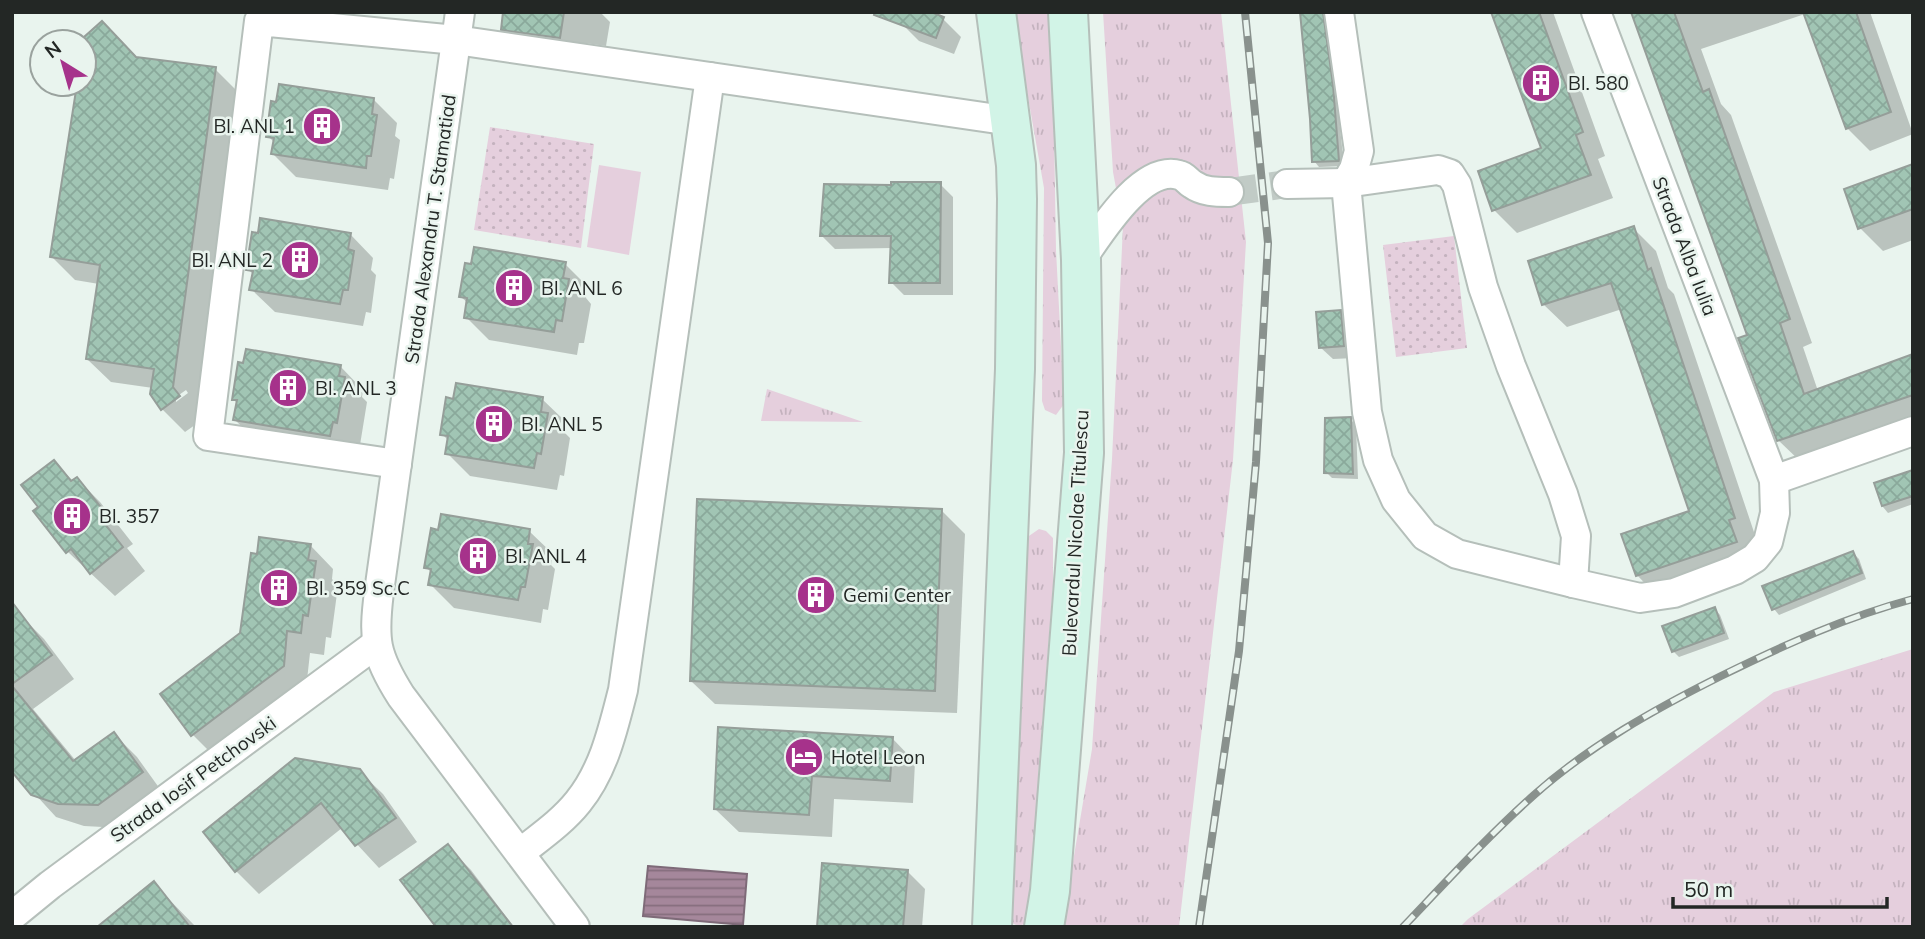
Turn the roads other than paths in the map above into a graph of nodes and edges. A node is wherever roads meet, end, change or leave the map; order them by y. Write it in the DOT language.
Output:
graph roads {
  1 [pos="460,12"];
  2 [pos="996,12"];
  3 [pos="1068,12"];
  4 [pos="1339,12"];
  5 [pos="1596,12"];
  6 [pos="456,40"];
  7 [pos="710,78"];
  8 [pos="1011,121"];
  9 [pos="1346,183"];
  10 [pos="1287,184"];
  11 [pos="1228,192"];
  12 [pos="1080,260"];
  13 [pos="1913,431"];
  14 [pos="397,464"];
  15 [pos="1774,480"];
  16 [pos="1573,583"];
  17 [pos="376,644"];
  18 [pos="520,853"];
  19 [pos="12,916"];
  20 [pos="575,927"];
  21 [pos="992,927"];
  22 [pos="1044,927"];
  1 -- 6 [label="street, Strada Alexandru T. Stamatiad"];
  2 -- 8 [label="main road"];
  3 -- 12 [label="main road, Bulevardul Nicolae Titulescu"];
  4 -- 9 [label="street"];
  5 -- 15 [label="street, Strada Alba Iulia"];
  6 -- 7 [label="street"];
  6 -- 14 [label="street, Strada Alexandru T. Stamatiad"];
  6 -- 14 [label="street"];
  7 -- 8 [label="street"];
  7 -- 18 [label="street"];
  8 -- 21 [label="main road"];
  9 -- 10 [label="street"];
  9 -- 16 [label="street"];
  9 -- 16 [label="street"];
  11 -- 12 [label="street"];
  12 -- 22 [label="main road, Bulevardul Nicolae Titulescu"];
  13 -- 15 [label="street"];
  14 -- 17 [label="street, Strada Alexandru T. Stamatiad"];
  15 -- 16 [label="street"];
  17 -- 18 [label="street, Strada Alexandru T. Stamatiad"];
  17 -- 19 [label="street, Strada Iosif Petchovski"];
  18 -- 20 [label="street, Strada Alexandru T. Stamatiad"];
}
